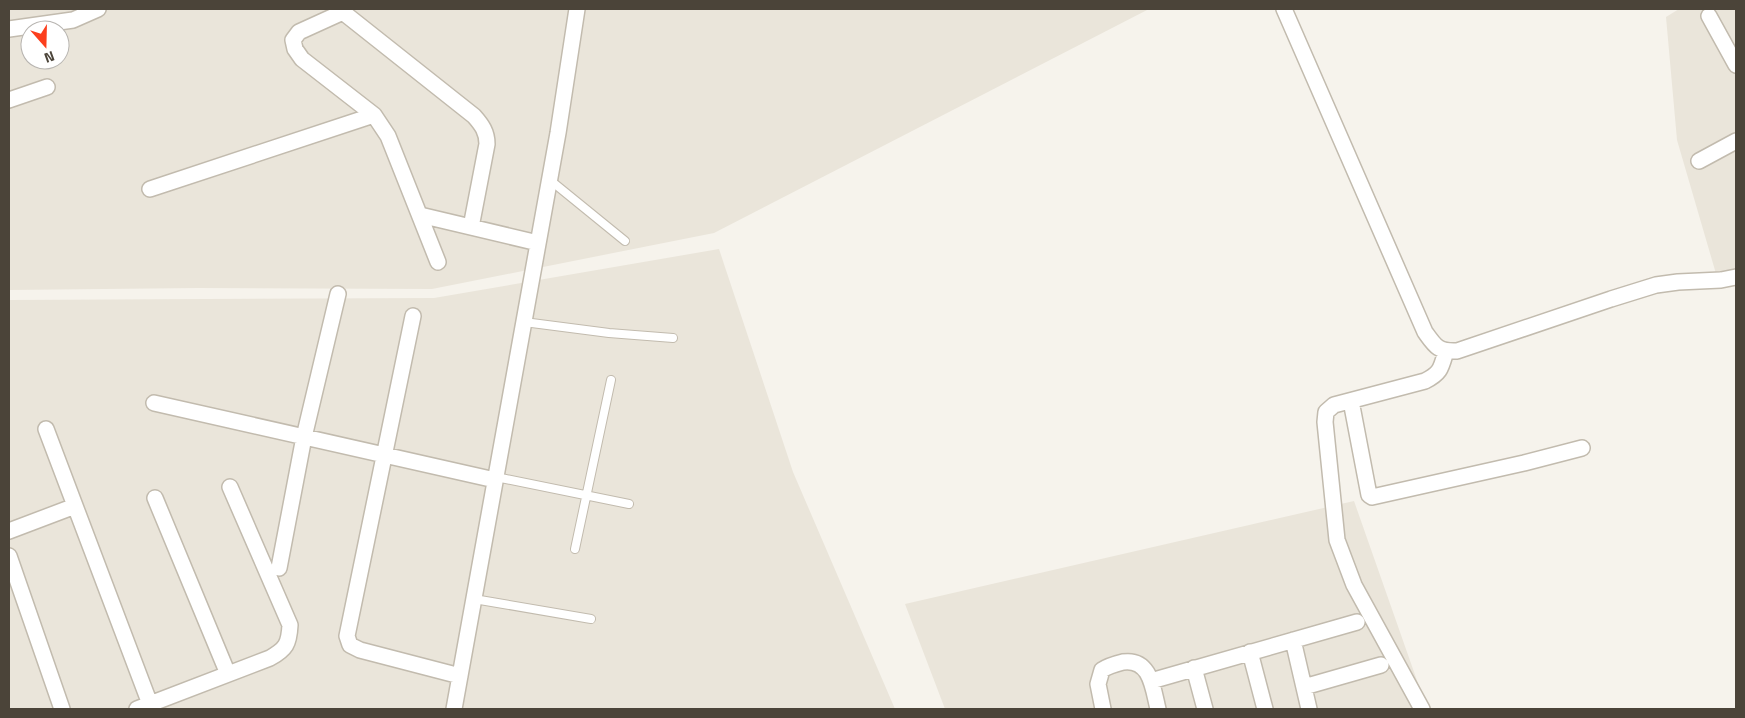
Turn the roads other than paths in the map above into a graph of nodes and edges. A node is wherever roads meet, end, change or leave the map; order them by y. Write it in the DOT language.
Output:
graph roads {
  1 [pos="98,9"];
  2 [pos="577,9"];
  3 [pos="1284,9"];
  4 [pos="341,11"];
  5 [pos="1709,16"];
  6 [pos="9,29"];
  7 [pos="1736,65"];
  8 [pos="48,87"];
  9 [pos="9,100"];
  10 [pos="374,114"];
  11 [pos="1736,141"];
  12 [pos="1699,161"];
  13 [pos="550,180"];
  14 [pos="150,189"];
  15 [pos="420,215"];
  16 [pos="471,227"];
  17 [pos="625,241"];
  18 [pos="538,243"];
  19 [pos="438,262"];
  20 [pos="1736,276"];
  21 [pos="338,294"];
  22 [pos="413,316"];
  23 [pos="524,322"];
  24 [pos="673,338"];
  25 [pos="1446,352"];
  26 [pos="611,380"];
  27 [pos="1351,400"];
  28 [pos="154,404"];
  29 [pos="46,429"];
  30 [pos="304,437"];
  31 [pos="1582,448"];
  32 [pos="384,455"];
  33 [pos="496,479"];
  34 [pos="230,487"];
  35 [pos="586,495"];
  36 [pos="154,498"];
  37 [pos="629,504"];
  38 [pos="75,506"];
  39 [pos="9,531"];
  40 [pos="575,549"];
  41 [pos="9,556"];
  42 [pos="279,568"];
  43 [pos="474,599"];
  44 [pos="591,619"];
  45 [pos="1357,622"];
  46 [pos="1293,640"];
  47 [pos="1250,652"];
  48 [pos="1381,665"];
  49 [pos="1194,668"];
  50 [pos="228,674"];
  51 [pos="460,676"];
  52 [pos="1151,681"];
  53 [pos="1304,687"];
  54 [pos="173,703"];
  55 [pos="143,707"];
  56 [pos="62,709"];
  57 [pos="454,709"];
  58 [pos="1103,709"];
  59 [pos="1158,709"];
  60 [pos="1205,709"];
  61 [pos="1265,709"];
  62 [pos="1309,709"];
  63 [pos="1422,709"];
  1 -- 6 [label="street"];
  2 -- 13 [label="street"];
  3 -- 25 [label="street"];
  4 -- 10 [label="street"];
  4 -- 16 [label="street"];
  5 -- 7 [label="street"];
  8 -- 9 [label="street"];
  10 -- 14 [label="street"];
  10 -- 15 [label="street"];
  11 -- 12 [label="street"];
  13 -- 17 [label="lane"];
  13 -- 18 [label="street"];
  15 -- 16 [label="street"];
  15 -- 19 [label="street"];
  16 -- 18 [label="street"];
  18 -- 23 [label="street"];
  20 -- 25 [label="street"];
  21 -- 30 [label="street"];
  22 -- 32 [label="street"];
  23 -- 24 [label="lane"];
  23 -- 33 [label="street"];
  25 -- 27 [label="street"];
  26 -- 35 [label="lane"];
  27 -- 31 [label="street"];
  27 -- 63 [label="street"];
  28 -- 30 [label="street"];
  29 -- 38 [label="street"];
  30 -- 32 [label="street"];
  30 -- 42 [label="street"];
  32 -- 33 [label="street"];
  32 -- 51 [label="street"];
  33 -- 35 [label="lane"];
  33 -- 43 [label="street"];
  34 -- 50 [label="street"];
  35 -- 37 [label="lane"];
  35 -- 40 [label="lane"];
  36 -- 50 [label="street"];
  38 -- 39 [label="street"];
  38 -- 55 [label="street"];
  41 -- 56 [label="street"];
  43 -- 44 [label="lane"];
  43 -- 51 [label="street"];
  45 -- 46 [label="street"];
  46 -- 47 [label="street"];
  46 -- 53 [label="street"];
  47 -- 49 [label="street"];
  47 -- 61 [label="street"];
  48 -- 53 [label="street"];
  49 -- 52 [label="street"];
  49 -- 60 [label="street"];
  50 -- 54 [label="street"];
  51 -- 57 [label="street"];
  52 -- 58 [label="street"];
  52 -- 59 [label="street"];
  53 -- 62 [label="street"];
  54 -- 55 [label="street"];
}
